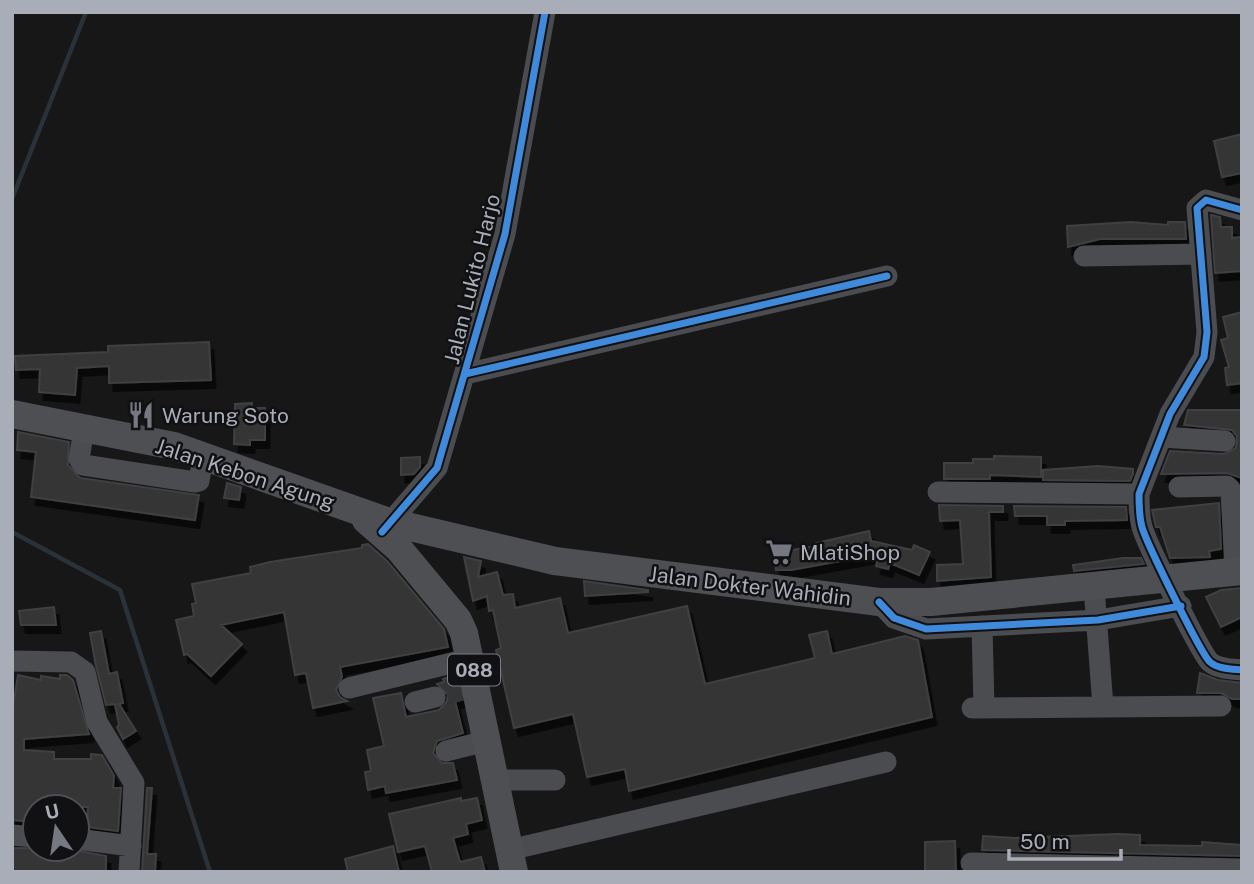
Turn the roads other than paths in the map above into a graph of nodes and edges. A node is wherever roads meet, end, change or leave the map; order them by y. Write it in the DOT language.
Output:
graph roads {
  1 [pos="545,12"];
  2 [pos="1242,209"];
  3 [pos="1201,254"];
  4 [pos="1084,256"];
  5 [pos="887,276"];
  6 [pos="466,374"];
  7 [pos="12,414"];
  8 [pos="1161,437"];
  9 [pos="1225,441"];
  10 [pos="1179,487"];
  11 [pos="938,492"];
  12 [pos="1139,494"];
  13 [pos="386,527"];
  14 [pos="1239,571"];
  15 [pos="1168,580"];
  16 [pos="1094,587"];
  17 [pos="879,602"];
  18 [pos="1181,606"];
  19 [pos="1098,621"];
  20 [pos="982,626"];
  21 [pos="472,658"];
  22 [pos="12,661"];
  23 [pos="1242,670"];
  24 [pos="349,688"];
  25 [pos="1220,706"];
  26 [pos="1102,707"];
  27 [pos="486,741"];
  28 [pos="446,751"];
  29 [pos="886,762"];
  30 [pos="555,779"];
  31 [pos="493,780"];
  32 [pos="91,841"];
  33 [pos="131,846"];
  34 [pos="971,860"];
  35 [pos="511,861"];
  36 [pos="1126,868"];
  37 [pos="1242,869"];
  38 [pos="129,872"];
  1 -- 6 [label="street, Jalan Lukito Harjo"];
  2 -- 3 [label="street"];
  3 -- 4 [label="street"];
  3 -- 8 [label="street"];
  5 -- 6 [label="street"];
  6 -- 13 [label="street, Jalan Lukito Harjo"];
  7 -- 13 [label="main road, Jalan Kebon Agung"];
  8 -- 9 [label="street"];
  8 -- 12 [label="street"];
  10 -- 14 [label="street"];
  11 -- 12 [label="street"];
  12 -- 15 [label="street"];
  13 -- 17 [label="main road, Jalan Dokter Wahidin"];
  13 -- 21 [label="main road, Jalan Kebon Agung / 088"];
  14 -- 15 [label="main road, Jalan Dokter Wahidin"];
  15 -- 16 [label="main road, Jalan Dokter Wahidin"];
  15 -- 18 [label="street"];
  16 -- 17 [label="main road, Jalan Dokter Wahidin"];
  16 -- 19 [label="street"];
  17 -- 20 [label="street"];
  18 -- 19 [label="street"];
  18 -- 23 [label="street"];
  19 -- 20 [label="street"];
  19 -- 26 [label="street"];
  20 -- 26 [label="street"];
  21 -- 24 [label="street"];
  21 -- 27 [label="main road, Jalan Kebon Agung / 088"];
  22 -- 33 [label="street"];
  25 -- 26 [label="street"];
  27 -- 28 [label="street"];
  27 -- 31 [label="main road, Jalan Kebon Agung / 088"];
  29 -- 35 [label="street"];
  30 -- 31 [label="street"];
  31 -- 35 [label="main road, Jalan Kebon Agung / 088"];
  32 -- 33 [label="street"];
  33 -- 38 [label="street"];
  34 -- 36 [label="street"];
  36 -- 37 [label="street"];
}
